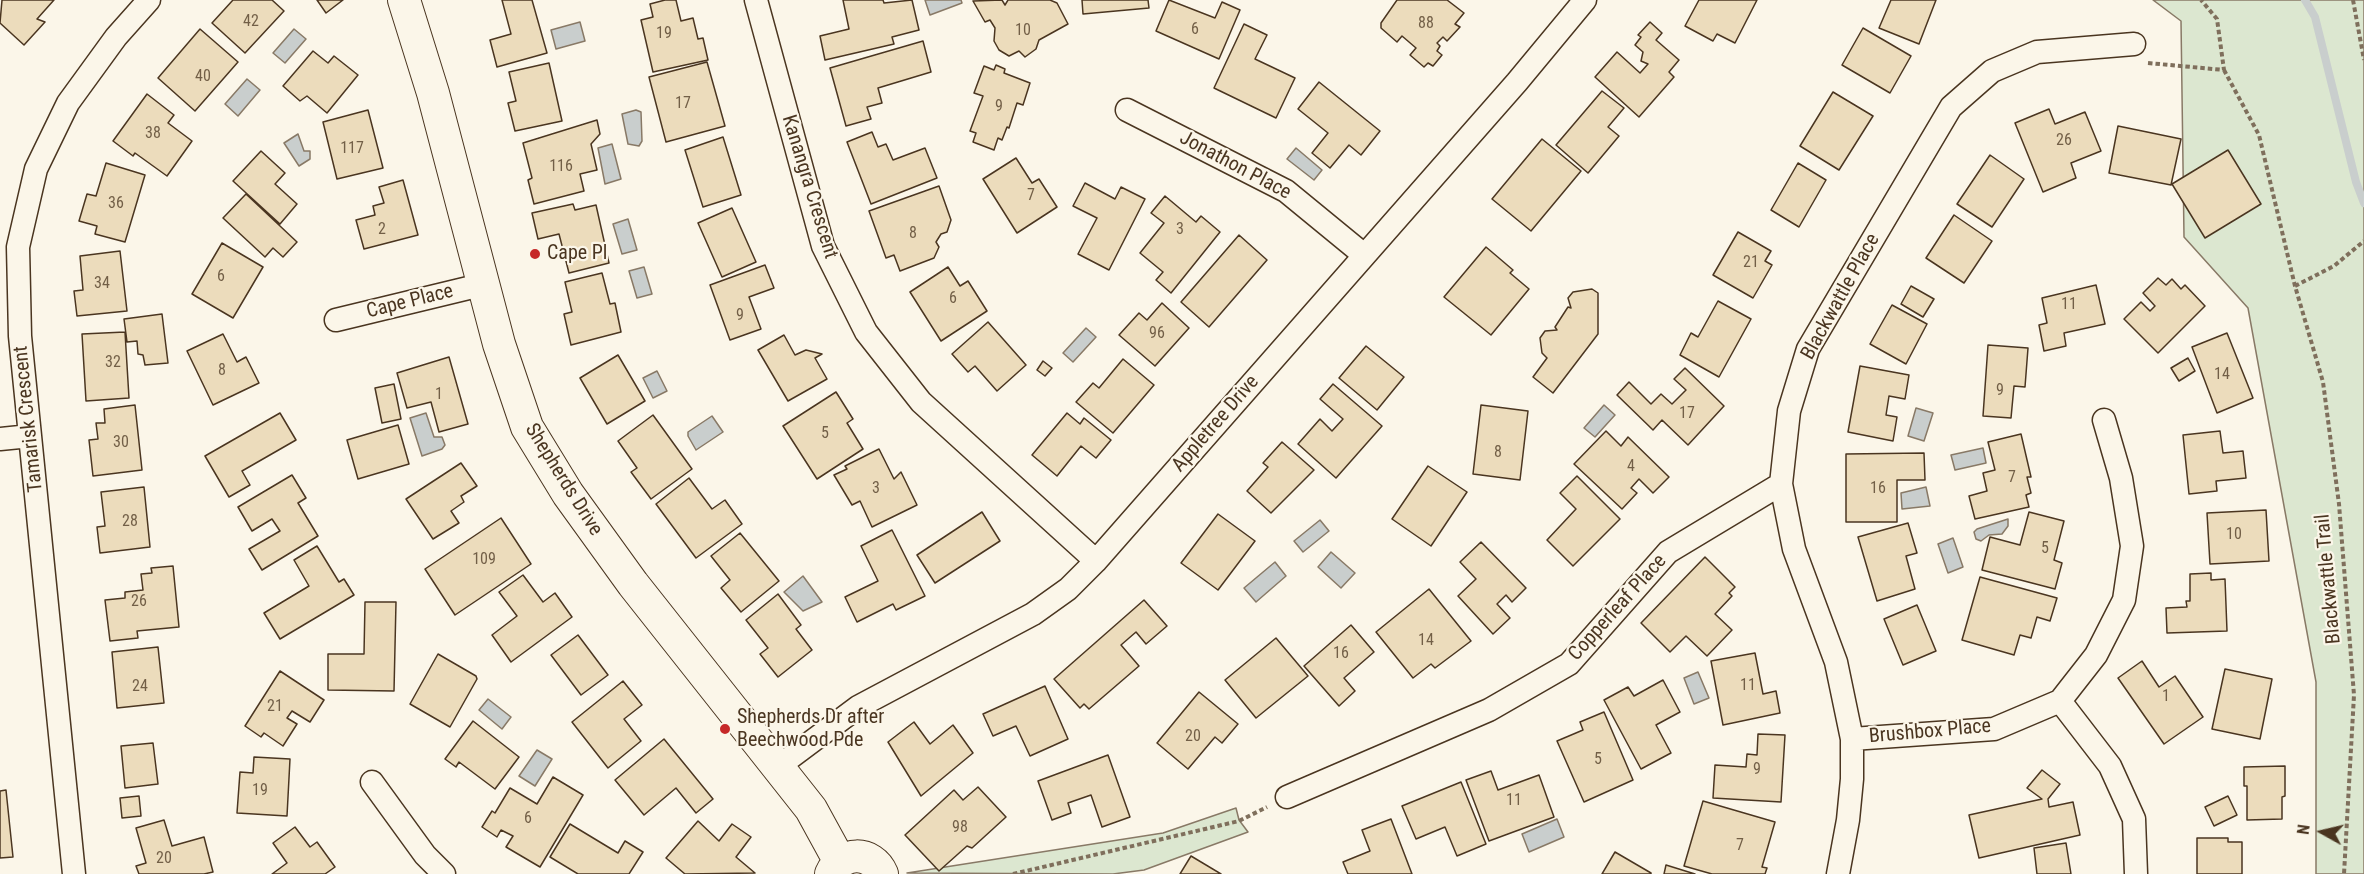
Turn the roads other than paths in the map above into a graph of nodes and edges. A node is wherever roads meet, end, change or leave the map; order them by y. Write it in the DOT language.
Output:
graph roads {
  1 [pos="149,0"];
  2 [pos="404,0"];
  3 [pos="756,0"];
  4 [pos="1585,0"];
  5 [pos="2134,44"];
  6 [pos="1127,110"];
  7 [pos="1364,255"];
  8 [pos="485,285"];
  9 [pos="336,321"];
  10 [pos="2104,420"];
  11 [pos="30,435"];
  12 [pos="0,439"];
  13 [pos="1781,484"];
  14 [pos="1096,561"];
  15 [pos="2060,701"];
  16 [pos="1852,739"];
  17 [pos="779,766"];
  18 [pos="372,782"];
  19 [pos="1287,797"];
  20 [pos="835,868"];
  21 [pos="74,874"];
  22 [pos="444,874"];
  23 [pos="882,874"];
  24 [pos="1838,874"];
  25 [pos="2136,874"];
  1 -- 11 [label="street, Tamarisk Crescent"];
  2 -- 8 [label="main road, Shepherds Drive"];
  3 -- 14 [label="street, Kanangra Crescent"];
  4 -- 7 [label="street, Appletree Drive"];
  5 -- 13 [label="street, Blackwattle Place"];
  6 -- 7 [label="street, Jonathon Place"];
  7 -- 14 [label="street, Appletree Drive"];
  8 -- 9 [label="street, Cape Place"];
  8 -- 17 [label="main road, Shepherds Drive"];
  10 -- 15 [label="street, Brushbox Place"];
  11 -- 12 [label="street"];
  11 -- 21 [label="street, Tamarisk Crescent"];
  13 -- 16 [label="street, Blackwattle Place"];
  13 -- 19 [label="street, Copperleaf Place"];
  14 -- 17 [label="street, Appletree Drive"];
  15 -- 16 [label="street, Brushbox Place"];
  15 -- 25 [label="street"];
  16 -- 24 [label="street, Blackwattle Place"];
  17 -- 20 [label="main road, Shepherds Drive"];
  18 -- 22 [label="street"];
  20 -- 23 [label="main road"];
}
